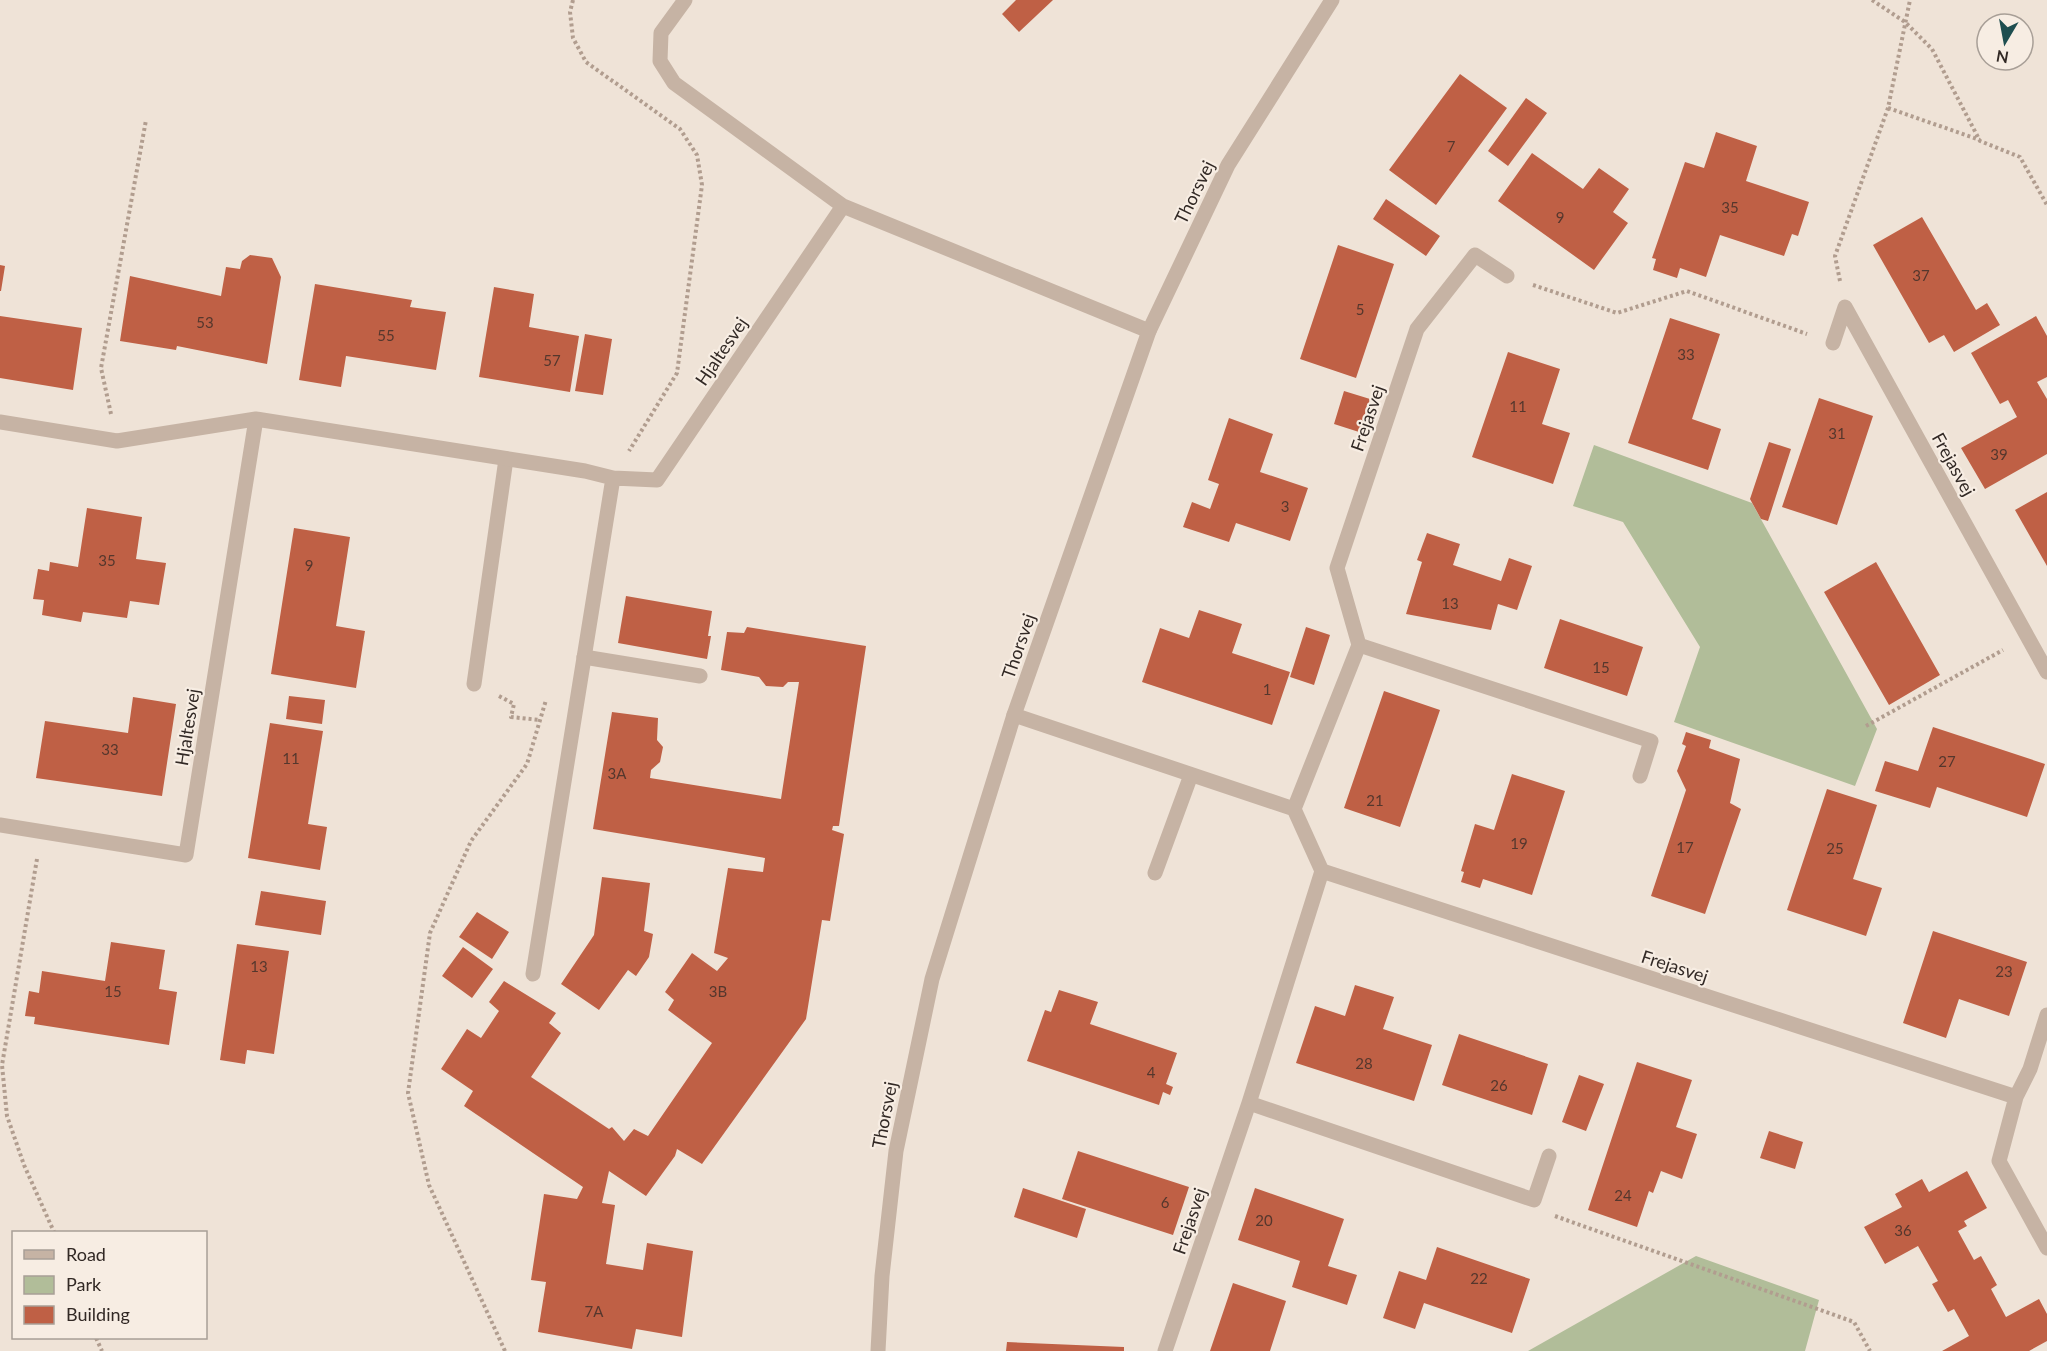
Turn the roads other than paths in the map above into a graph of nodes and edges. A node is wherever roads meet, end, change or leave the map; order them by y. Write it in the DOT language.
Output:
graph roads {
  1 [pos="685,0"];
  2 [pos="1332,0"];
  3 [pos="843,206"];
  4 [pos="1507,276"];
  5 [pos="1149,331"];
  6 [pos="1833,343"];
  7 [pos="256,419"];
  8 [pos="0,422"];
  9 [pos="506,459"];
  10 [pos="613,478"];
  11 [pos="1359,645"];
  12 [pos="584,657"];
  13 [pos="2047,672"];
  14 [pos="700,676"];
  15 [pos="474,684"];
  16 [pos="1014,715"];
  17 [pos="1191,775"];
  18 [pos="1640,776"];
  19 [pos="1294,809"];
  20 [pos="0,825"];
  21 [pos="1322,871"];
  22 [pos="1155,873"];
  23 [pos="533,974"];
  24 [pos="2047,1015"];
  25 [pos="2016,1097"];
  26 [pos="1249,1103"];
  27 [pos="1549,1156"];
  28 [pos="2047,1248"];
  29 [pos="878,1351"];
  30 [pos="1165,1351"];
  1 -- 3 [label="street"];
  2 -- 5 [label="street, Thorsvej"];
  3 -- 5 [label="street"];
  3 -- 10 [label="street, Hjaltesvej"];
  4 -- 11 [label="street, Frejasvej"];
  5 -- 16 [label="street, Thorsvej"];
  6 -- 13 [label="street, Frejasvej"];
  7 -- 8 [label="street, Hjaltesvej"];
  7 -- 9 [label="street, Hjaltesvej"];
  7 -- 20 [label="street, Hjaltesvej"];
  9 -- 10 [label="street, Hjaltesvej"];
  9 -- 15 [label="street"];
  10 -- 12 [label="street"];
  11 -- 18 [label="street"];
  11 -- 19 [label="street"];
  12 -- 14 [label="street"];
  12 -- 23 [label="street"];
  16 -- 17 [label="street"];
  16 -- 29 [label="street, Thorsvej"];
  17 -- 19 [label="street"];
  17 -- 22 [label="street"];
  19 -- 21 [label="street"];
  21 -- 25 [label="street, Frejasvej"];
  21 -- 26 [label="street, Frejasvej"];
  24 -- 25 [label="street"];
  25 -- 28 [label="street"];
  26 -- 27 [label="street"];
  26 -- 30 [label="street, Frejasvej"];
}
